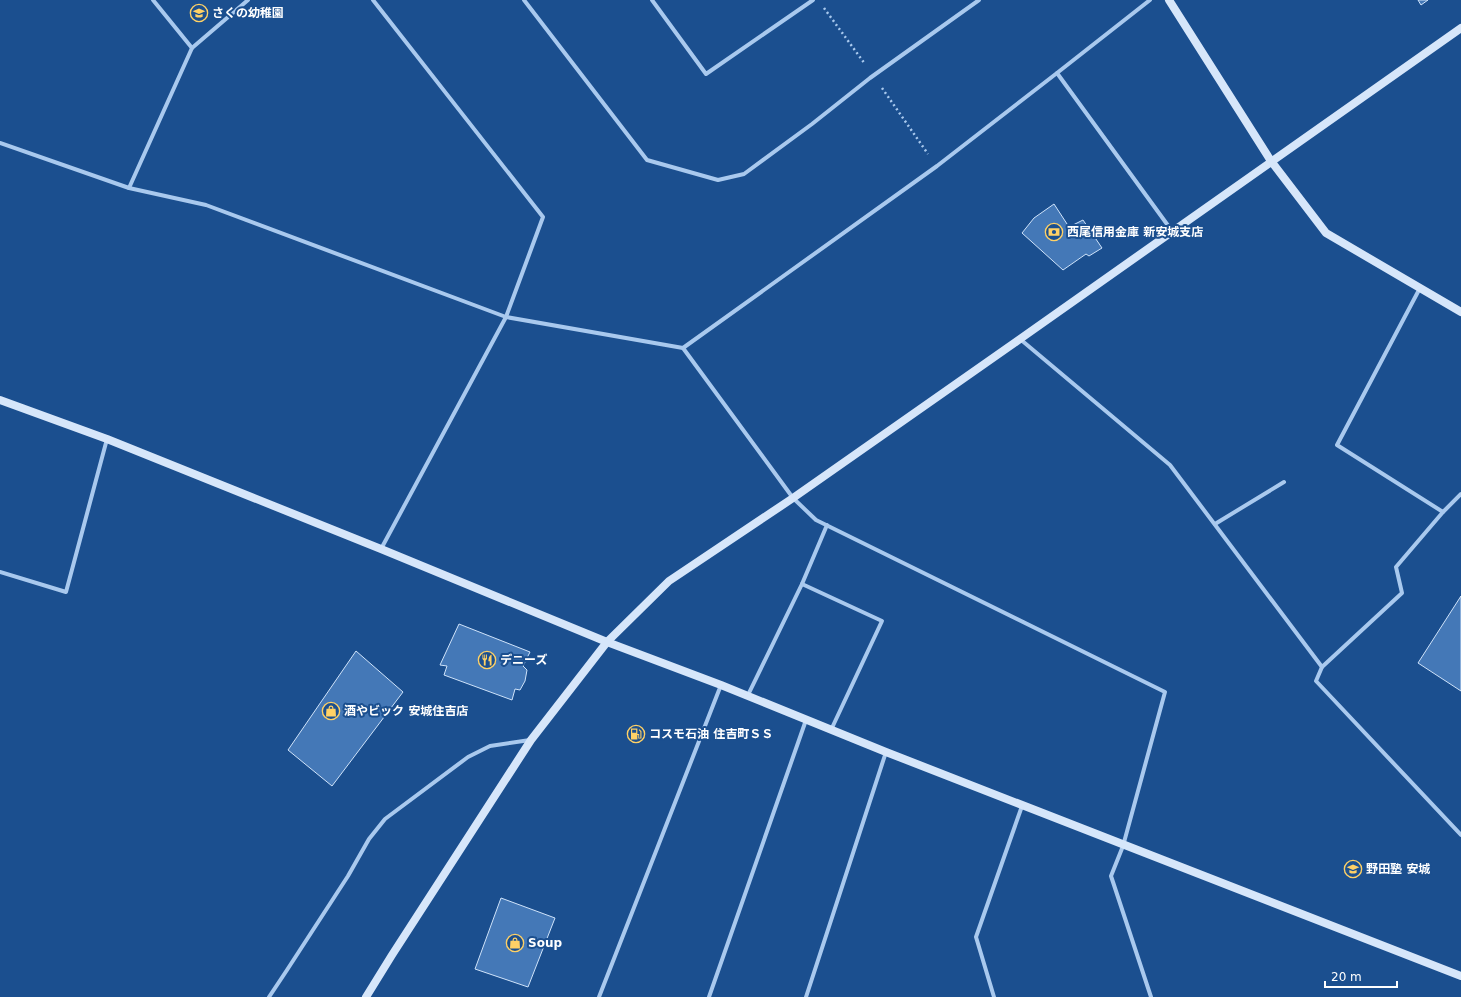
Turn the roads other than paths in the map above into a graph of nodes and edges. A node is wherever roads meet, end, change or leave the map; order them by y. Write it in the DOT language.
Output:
graph roads {
  1 [pos="153,0"];
  2 [pos="248,0"];
  3 [pos="373,0"];
  4 [pos="524,0"];
  5 [pos="652,0"];
  6 [pos="813,0"];
  7 [pos="979,0"];
  8 [pos="1150,0"];
  9 [pos="1169,0"];
  10 [pos="1461,28"];
  11 [pos="192,48"];
  12 [pos="1058,73"];
  13 [pos="0,143"];
  14 [pos="1271,161"];
  15 [pos="129,188"];
  16 [pos="1172,231"];
  17 [pos="1420,288"];
  18 [pos="1461,312"];
  19 [pos="506,317"];
  20 [pos="1020,339"];
  21 [pos="683,348"];
  22 [pos="0,400"];
  23 [pos="108,439"];
  24 [pos="1284,482"];
  25 [pos="1461,494"];
  26 [pos="793,498"];
  27 [pos="1443,512"];
  28 [pos="1215,524"];
  29 [pos="827,525"];
  30 [pos="381,549"];
  31 [pos="0,572"];
  32 [pos="802,584"];
  33 [pos="607,642"];
  34 [pos="1322,667"];
  35 [pos="721,685"];
  36 [pos="747,696"];
  37 [pos="806,720"];
  38 [pos="831,730"];
  39 [pos="531,740"];
  40 [pos="886,752"];
  41 [pos="1022,806"];
  42 [pos="1461,835"];
  43 [pos="1123,846"];
  44 [pos="1461,976"];
  45 [pos="269,997"];
  46 [pos="366,997"];
  47 [pos="599,997"];
  48 [pos="709,997"];
  49 [pos="806,997"];
  50 [pos="994,997"];
  51 [pos="1151,997"];
  1 -- 11 [label="street"];
  2 -- 11 [label="street"];
  3 -- 19 [label="street"];
  4 -- 7 [label="street"];
  5 -- 6 [label="street"];
  8 -- 12 [label="street"];
  9 -- 14 [label="street"];
  10 -- 14 [label="street"];
  11 -- 15 [label="street"];
  12 -- 16 [label="street"];
  12 -- 21 [label="street"];
  13 -- 15 [label="street"];
  14 -- 16 [label="street"];
  14 -- 17 [label="street"];
  15 -- 19 [label="street"];
  16 -- 20 [label="street"];
  17 -- 18 [label="street"];
  17 -- 27 [label="street"];
  19 -- 21 [label="street"];
  19 -- 30 [label="street"];
  20 -- 26 [label="street"];
  20 -- 28 [label="street"];
  21 -- 26 [label="street"];
  22 -- 23 [label="street"];
  23 -- 30 [label="street"];
  23 -- 31 [label="street"];
  24 -- 28 [label="street"];
  25 -- 27 [label="street"];
  26 -- 29 [label="street"];
  26 -- 33 [label="street"];
  27 -- 34 [label="street"];
  28 -- 34 [label="street"];
  29 -- 32 [label="street"];
  29 -- 43 [label="street"];
  30 -- 33 [label="street"];
  32 -- 36 [label="street"];
  32 -- 38 [label="street"];
  33 -- 35 [label="street"];
  33 -- 39 [label="street"];
  34 -- 42 [label="street"];
  35 -- 36 [label="street"];
  35 -- 47 [label="street"];
  36 -- 37 [label="street"];
  37 -- 38 [label="street"];
  37 -- 48 [label="street"];
  38 -- 40 [label="street"];
  39 -- 45 [label="street"];
  39 -- 46 [label="street"];
  40 -- 41 [label="street"];
  40 -- 49 [label="street"];
  41 -- 43 [label="street"];
  41 -- 50 [label="street"];
  43 -- 44 [label="street"];
  43 -- 51 [label="street"];
}
